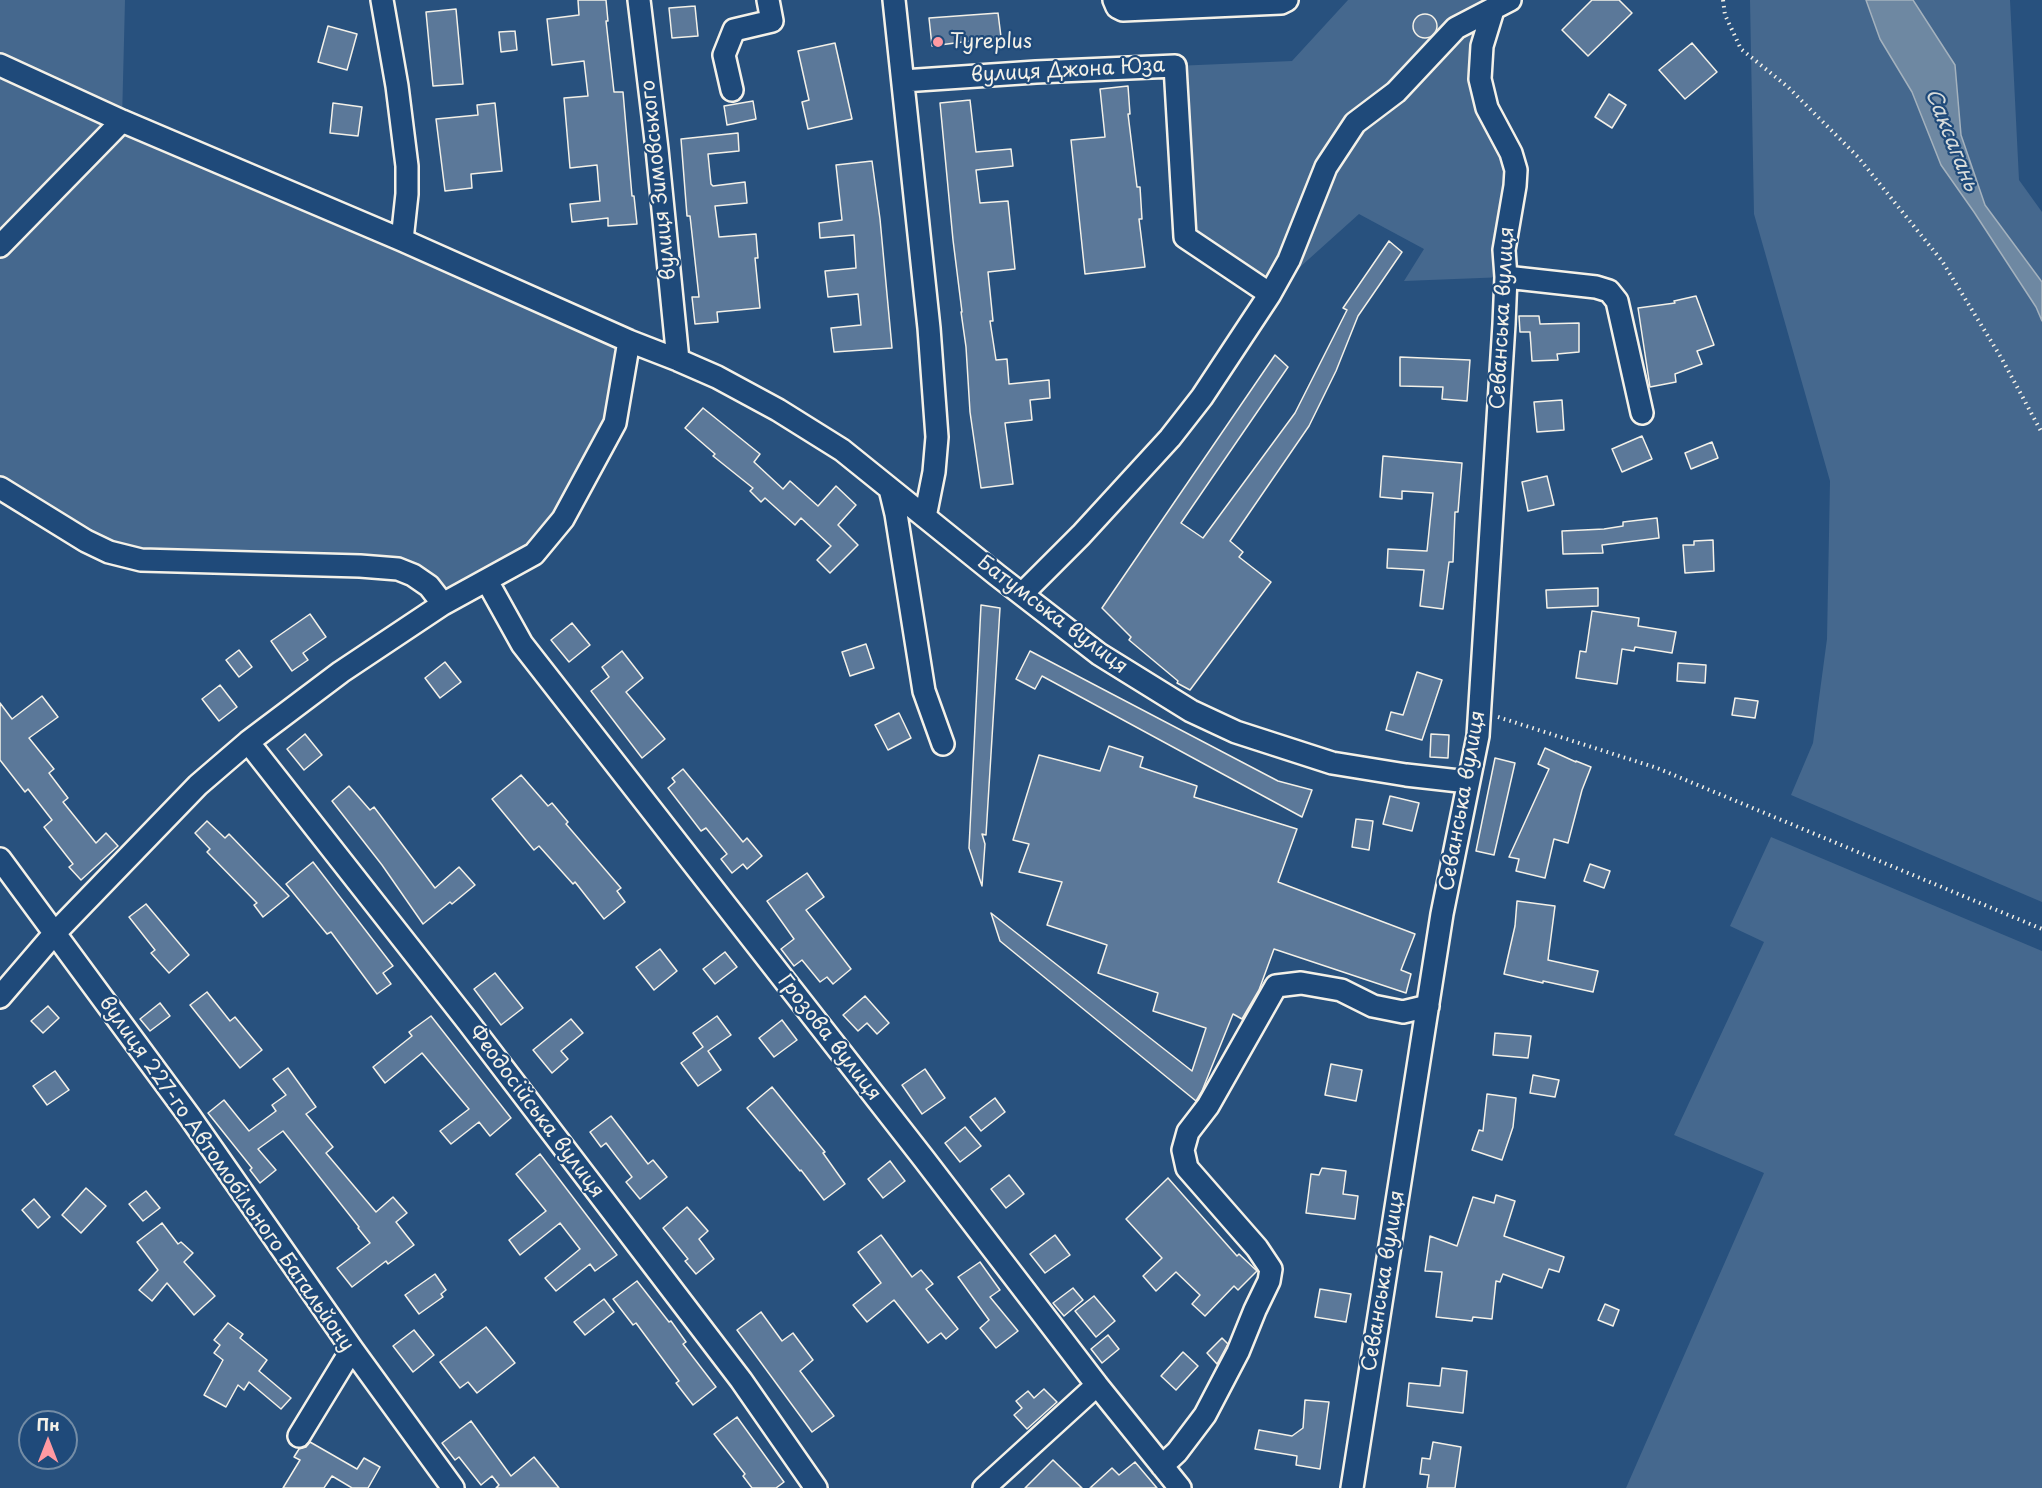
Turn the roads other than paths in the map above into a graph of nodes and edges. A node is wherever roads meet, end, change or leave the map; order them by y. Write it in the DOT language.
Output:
graph roads {
  1 [pos="382,0"];
  2 [pos="639,0"];
  3 [pos="768,0"];
  4 [pos="894,0"];
  5 [pos="1114,0"];
  6 [pos="1287,0"];
  7 [pos="1502,5"];
  8 [pos="0,65"];
  9 [pos="903,81"];
  10 [pos="732,90"];
  11 [pos="122,121"];
  12 [pos="402,240"];
  13 [pos="0,246"];
  14 [pos="1506,277"];
  15 [pos="1270,294"];
  16 [pos="629,341"];
  17 [pos="678,360"];
  18 [pos="1642,413"];
  19 [pos="0,488"];
  20 [pos="890,489"];
  21 [pos="925,518"];
  22 [pos="487,581"];
  23 [pos="1022,594"];
  24 [pos="443,604"];
  25 [pos="248,742"];
  26 [pos="943,744"];
  27 [pos="1468,782"];
  28 [pos="0,859"];
  29 [pos="54,934"];
  30 [pos="0,998"];
  31 [pos="1428,1006"];
  32 [pos="352,1349"];
  33 [pos="1097,1385"];
  34 [pos="298,1436"];
  35 [pos="1162,1466"];
  36 [pos="453,1488"];
  37 [pos="816,1488"];
  38 [pos="984,1488"];
  39 [pos="1180,1488"];
  40 [pos="1352,1488"];
  1 -- 12 [label="street"];
  2 -- 17 [label="street, вулиця Зимовського"];
  3 -- 10 [label="street"];
  4 -- 9 [label="street"];
  5 -- 6 [label="street"];
  7 -- 14 [label="street, Севанська вулиця"];
  7 -- 15 [label="street"];
  8 -- 11 [label="street, Батумська вулиця"];
  9 -- 15 [label="street, вулиця Джона Юза"];
  9 -- 21 [label="street"];
  11 -- 12 [label="street, Батумська вулиця"];
  11 -- 13 [label="street"];
  12 -- 16 [label="street, Батумська вулиця"];
  14 -- 18 [label="street"];
  14 -- 27 [label="street, Севанська вулиця"];
  15 -- 23 [label="street"];
  16 -- 17 [label="street, Батумська вулиця"];
  16 -- 22 [label="street"];
  17 -- 20 [label="street, Батумська вулиця"];
  19 -- 24 [label="street"];
  20 -- 21 [label="street, Батумська вулиця"];
  20 -- 26 [label="street"];
  21 -- 23 [label="street, Батумська вулиця"];
  22 -- 24 [label="street"];
  22 -- 33 [label="street, Грозова вулиця"];
  23 -- 27 [label="street, Батумська вулиця"];
  24 -- 25 [label="street"];
  25 -- 29 [label="street"];
  25 -- 37 [label="street, Феодосійська вулиця"];
  27 -- 31 [label="street, Севанська вулиця"];
  28 -- 29 [label="street, вулиця 227-го Автомобільного Батальйону"];
  29 -- 30 [label="street"];
  29 -- 32 [label="street, вулиця 227-го Автомобільного Батальйону"];
  31 -- 35 [label="street"];
  31 -- 40 [label="street, Севанська вулиця"];
  32 -- 34 [label="street"];
  32 -- 36 [label="street, вулиця 227-го Автомобільного Батальйону"];
  33 -- 35 [label="street, Грозова вулиця"];
  33 -- 38 [label="street"];
  35 -- 39 [label="street, Грозова вулиця"];
}
